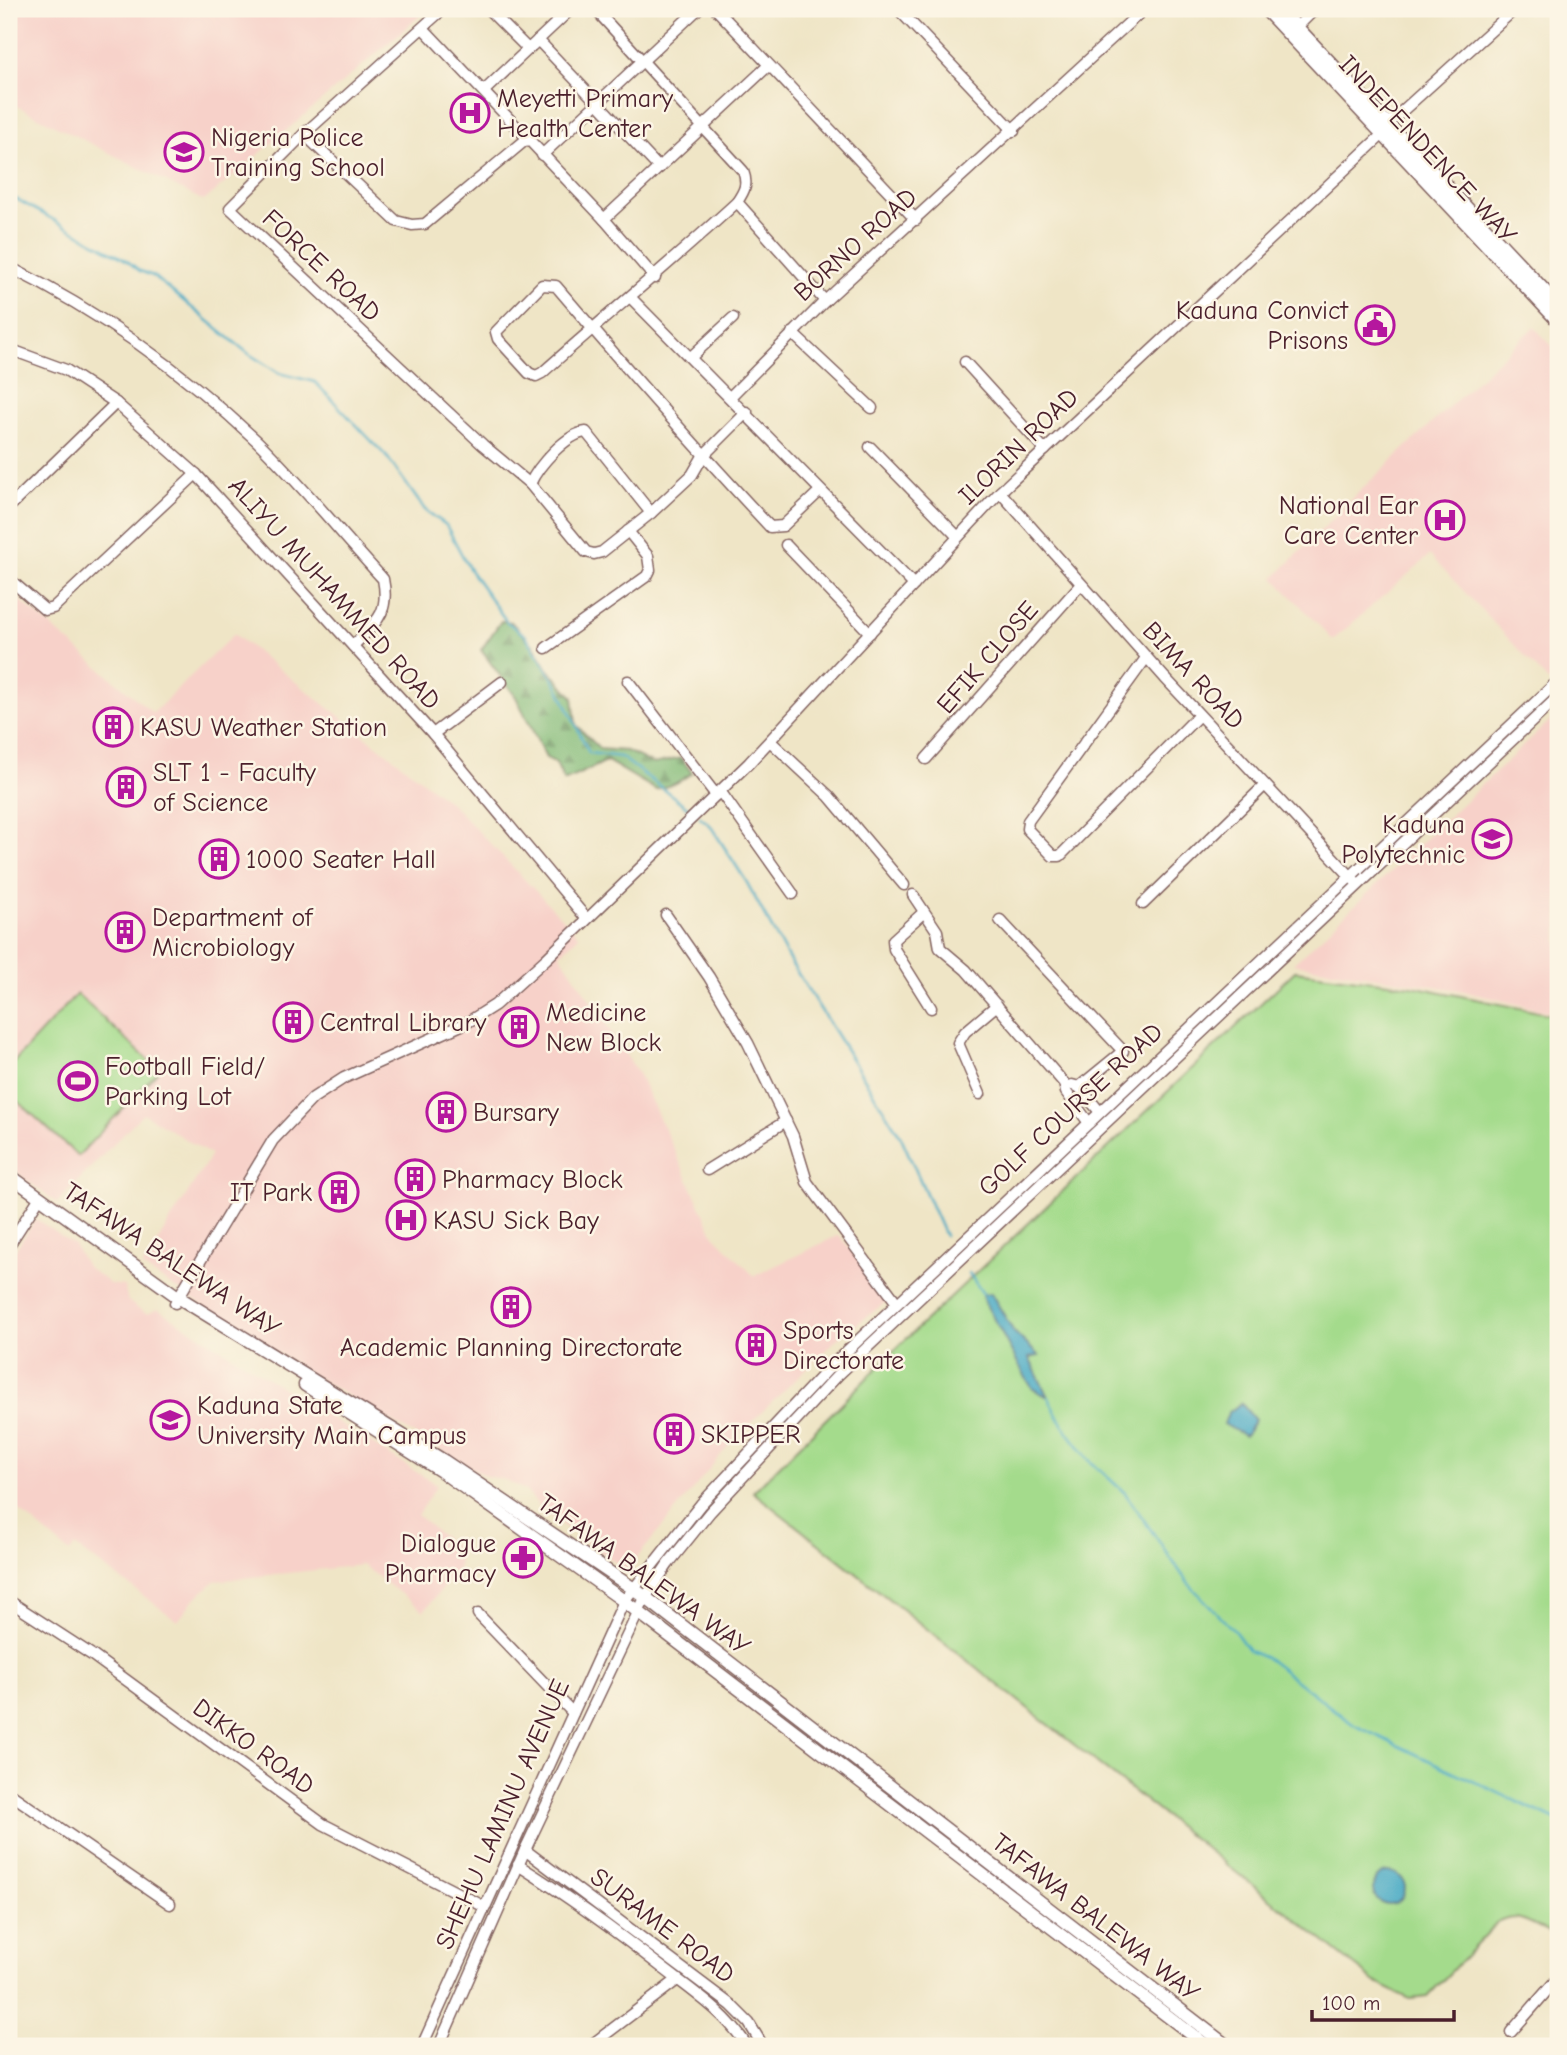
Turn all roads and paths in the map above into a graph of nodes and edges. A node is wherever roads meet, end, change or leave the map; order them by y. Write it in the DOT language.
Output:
graph roads {
  1 [pos="443,9"];
  2 [pos="488,9"];
  3 [pos="571,9"];
  4 [pos="595,9"];
  5 [pos="698,9"];
  6 [pos="716,9"];
  7 [pos="898,9"];
  8 [pos="1144,9"];
  9 [pos="1265,9"];
  10 [pos="1280,9"];
  11 [pos="1315,9"];
  12 [pos="1516,9"];
  13 [pos="423,27"];
  14 [pos="1297,27"];
  15 [pos="538,40"];
  16 [pos="527,49"];
  17 [pos="645,61"];
  18 [pos="768,66"];
  19 [pos="484,92"];
  20 [pos="599,102"];
  21 [pos="705,127"];
  22 [pos="1385,129"];
  23 [pos="1014,131"];
  24 [pos="304,134"];
  25 [pos="528,138"];
  26 [pos="542,155"];
  27 [pos="659,168"];
  28 [pos="737,202"];
  29 [pos="604,219"];
  30 [pos="916,220"];
  31 [pos="9,267"];
  32 [pos="655,278"];
  33 [pos="631,298"];
  34 [pos="825,301"];
  35 [pos="1558,305"];
  36 [pos="733,318"];
  37 [pos="1558,321"];
  38 [pos="592,328"];
  39 [pos="792,333"];
  40 [pos="9,349"];
  41 [pos="691,357"];
  42 [pos="965,362"];
  43 [pos="731,396"];
  44 [pos="116,403"];
  45 [pos="872,408"];
  46 [pos="747,412"];
  47 [pos="870,447"];
  48 [pos="1045,450"];
  49 [pos="704,456"];
  50 [pos="196,474"];
  51 [pos="530,484"];
  52 [pos="820,491"];
  53 [pos="1000,492"];
  54 [pos="9,507"];
  55 [pos="651,513"];
  56 [pos="628,531"];
  57 [pos="957,536"];
  58 [pos="786,545"];
  59 [pos="9,579"];
  60 [pos="1081,584"];
  61 [pos="914,585"];
  62 [pos="870,633"];
  63 [pos="353,646"];
  64 [pos="546,648"];
  65 [pos="1146,658"];
  66 [pos="628,681"];
  67 [pos="1558,681"];
  68 [pos="502,682"];
  69 [pos="1558,697"];
  70 [pos="1199,715"];
  71 [pos="433,734"];
  72 [pos="770,741"];
  73 [pos="926,759"];
  74 [pos="1265,785"];
  75 [pos="718,793"];
  76 [pos="1354,881"];
  77 [pos="904,885"];
  78 [pos="793,894"];
  79 [pos="913,895"];
  80 [pos="1143,904"];
  81 [pos="924,912"];
  82 [pos="666,915"];
  83 [pos="586,918"];
  84 [pos="1000,920"];
  85 [pos="997,1005"];
  86 [pos="931,1008"];
  87 [pos="1064,1083"];
  88 [pos="1079,1087"];
  89 [pos="980,1094"];
  90 [pos="1100,1112"];
  91 [pos="786,1121"];
  92 [pos="1089,1123"];
  93 [pos="707,1170"];
  94 [pos="9,1175"];
  95 [pos="9,1185"];
  96 [pos="38,1200"];
  97 [pos="9,1245"];
  98 [pos="177,1300"];
  99 [pos="897,1303"];
  100 [pos="834,1371"];
  101 [pos="632,1588"];
  102 [pos="645,1598"];
  103 [pos="9,1601"];
  104 [pos="624,1601"];
  105 [pos="638,1613"];
  106 [pos="478,1614"];
  107 [pos="573,1713"];
  108 [pos="9,1793"];
  109 [pos="525,1850"];
  110 [pos="518,1865"];
  111 [pos="170,1904"];
  112 [pos="485,1907"];
  113 [pos="1558,1978"];
  114 [pos="677,1980"];
  115 [pos="1511,2032"];
  116 [pos="422,2046"];
  117 [pos="439,2046"];
  118 [pos="590,2046"];
  119 [pos="747,2046"];
  120 [pos="763,2046"];
  121 [pos="1207,2046"];
  122 [pos="1227,2046"];
  1 -- 13 [label="street, FORCE ROAD"];
  2 -- 16 [label="street"];
  3 -- 15 [label="street"];
  4 -- 17 [label="street"];
  5 -- 17 [label="street"];
  6 -- 18 [label="street"];
  7 -- 23 [label="street"];
  8 -- 23 [label="street, BORNO ROAD"];
  9 -- 22 [label="main road, INDEPENDENCE WAY"];
  10 -- 14 [label="main road, INDEPENDENCE WAY"];
  11 -- 14 [label="street"];
  12 -- 22 [label="street, ILORIN ROAD"];
  13 -- 19 [label="street"];
  13 -- 24 [label="street, FORCE ROAD"];
  14 -- 22 [label="main road, INDEPENDENCE WAY"];
  15 -- 16 [label="street"];
  15 -- 20 [label="street"];
  16 -- 19 [label="street"];
  17 -- 20 [label="street"];
  17 -- 21 [label="street"];
  18 -- 21 [label="street"];
  18 -- 30 [label="street"];
  19 -- 25 [label="street"];
  20 -- 26 [label="street"];
  20 -- 27 [label="street"];
  21 -- 27 [label="street"];
  21 -- 28 [label="street"];
  22 -- 35 [label="main road, INDEPENDENCE WAY"];
  22 -- 37 [label="main road, INDEPENDENCE WAY"];
  22 -- 48 [label="street, ILORIN ROAD"];
  23 -- 30 [label="street, BORNO ROAD"];
  24 -- 25 [label="street"];
  24 -- 51 [label="street, FORCE ROAD"];
  25 -- 26 [label="street"];
  26 -- 29 [label="street"];
  27 -- 29 [label="street"];
  28 -- 32 [label="street"];
  28 -- 34 [label="street"];
  29 -- 32 [label="street"];
  30 -- 34 [label="street, BORNO ROAD"];
  31 -- 63 [label="street"];
  32 -- 33 [label="street"];
  33 -- 38 [label="street"];
  33 -- 41 [label="street"];
  34 -- 39 [label="street, BORNO ROAD"];
  36 -- 41 [label="street"];
  38 -- 38 [label="street"];
  38 -- 49 [label="street"];
  39 -- 43 [label="street, BORNO ROAD"];
  39 -- 45 [label="street"];
  40 -- 44 [label="street, ALIYU MUHAMMED ROAD"];
  41 -- 43 [label="street"];
  42 -- 48 [label="street"];
  43 -- 46 [label="street"];
  44 -- 50 [label="street, ALIYU MUHAMMED ROAD"];
  44 -- 54 [label="street"];
  46 -- 49 [label="street"];
  46 -- 52 [label="street"];
  47 -- 57 [label="street"];
  48 -- 53 [label="street, ILORIN ROAD"];
  49 -- 52 [label="street"];
  49 -- 55 [label="street"];
  50 -- 59 [label="street"];
  50 -- 63 [label="street, ALIYU MUHAMMED ROAD"];
  51 -- 55 [label="street"];
  51 -- 56 [label="street, FORCE ROAD"];
  52 -- 61 [label="street"];
  53 -- 57 [label="street, ILORIN ROAD"];
  53 -- 60 [label="street, BIMA ROAD"];
  55 -- 56 [label="street"];
  56 -- 64 [label="street"];
  57 -- 61 [label="street, ILORIN ROAD"];
  58 -- 62 [label="street"];
  60 -- 65 [label="street, BIMA ROAD"];
  60 -- 73 [label="street, EFIK CLOSE"];
  61 -- 62 [label="street, ILORIN ROAD"];
  62 -- 72 [label="street, ILORIN ROAD"];
  63 -- 71 [label="street, ALIYU MUHAMMED ROAD"];
  65 -- 70 [label="street, BIMA ROAD"];
  65 -- 70 [label="street"];
  66 -- 75 [label="street"];
  67 -- 76 [label="street, GOLF COURSE ROAD"];
  68 -- 71 [label="street"];
  69 -- 76 [label="street, GOLF COURSE ROAD"];
  70 -- 74 [label="street, BIMA ROAD"];
  71 -- 83 [label="street, ALIYU MUHAMMED ROAD"];
  72 -- 75 [label="street, ILORIN ROAD"];
  72 -- 77 [label="street"];
  74 -- 76 [label="street, BIMA ROAD"];
  74 -- 80 [label="street"];
  75 -- 78 [label="street"];
  75 -- 83 [label="street, ILORIN ROAD"];
  76 -- 90 [label="street, GOLF COURSE ROAD"];
  76 -- 100 [label="street, GOLF COURSE ROAD"];
  79 -- 81 [label="street"];
  81 -- 85 [label="street"];
  81 -- 86 [label="street"];
  82 -- 91 [label="street"];
  83 -- 98 [label="street, ILORIN ROAD"];
  84 -- 88 [label="street"];
  85 -- 87 [label="street"];
  85 -- 89 [label="street"];
  87 -- 88 [label="street"];
  87 -- 92 [label="street"];
  88 -- 90 [label="street"];
  90 -- 92 [label="street, GOLF COURSE ROAD"];
  91 -- 93 [label="street"];
  91 -- 99 [label="street"];
  92 -- 99 [label="street, GOLF COURSE ROAD"];
  94 -- 96 [label="main road, TAFAWA BALEWA WAY"];
  95 -- 96 [label="main road, TAFAWA BALEWA WAY"];
  96 -- 97 [label="street"];
  96 -- 98 [label="main road, TAFAWA BALEWA WAY"];
  98 -- 101 [label="main road, TAFAWA BALEWA WAY"];
  98 -- 104 [label="main road, TAFAWA BALEWA WAY"];
  99 -- 100 [label="street, GOLF COURSE ROAD"];
  100 -- 101 [label="street, GOLF COURSE ROAD"];
  100 -- 102 [label="street, GOLF COURSE ROAD"];
  101 -- 102 [label="main road, TAFAWA BALEWA WAY"];
  101 -- 104 [label="street, SHEHU LAMINU AVENUE"];
  102 -- 105 [label="street, SHEHU LAMINU AVENUE"];
  102 -- 122 [label="main road, TAFAWA BALEWA WAY"];
  103 -- 112 [label="street, DIKKO ROAD"];
  104 -- 105 [label="main road, TAFAWA BALEWA WAY"];
  104 -- 107 [label="street, SHEHU LAMINU AVENUE"];
  105 -- 109 [label="street, SHEHU LAMINU AVENUE"];
  105 -- 121 [label="main road, TAFAWA BALEWA WAY"];
  106 -- 107 [label="street"];
  107 -- 112 [label="street, SHEHU LAMINU AVENUE"];
  108 -- 111 [label="street"];
  109 -- 110 [label="street, SHEHU LAMINU AVENUE"];
  109 -- 120 [label="street, SURAME ROAD"];
  110 -- 114 [label="street, SURAME ROAD"];
  110 -- 117 [label="street, SHEHU LAMINU AVENUE"];
  112 -- 116 [label="street, SHEHU LAMINU AVENUE"];
  113 -- 115 [label="street"];
  114 -- 118 [label="street"];
  114 -- 119 [label="street, SURAME ROAD"];
}
